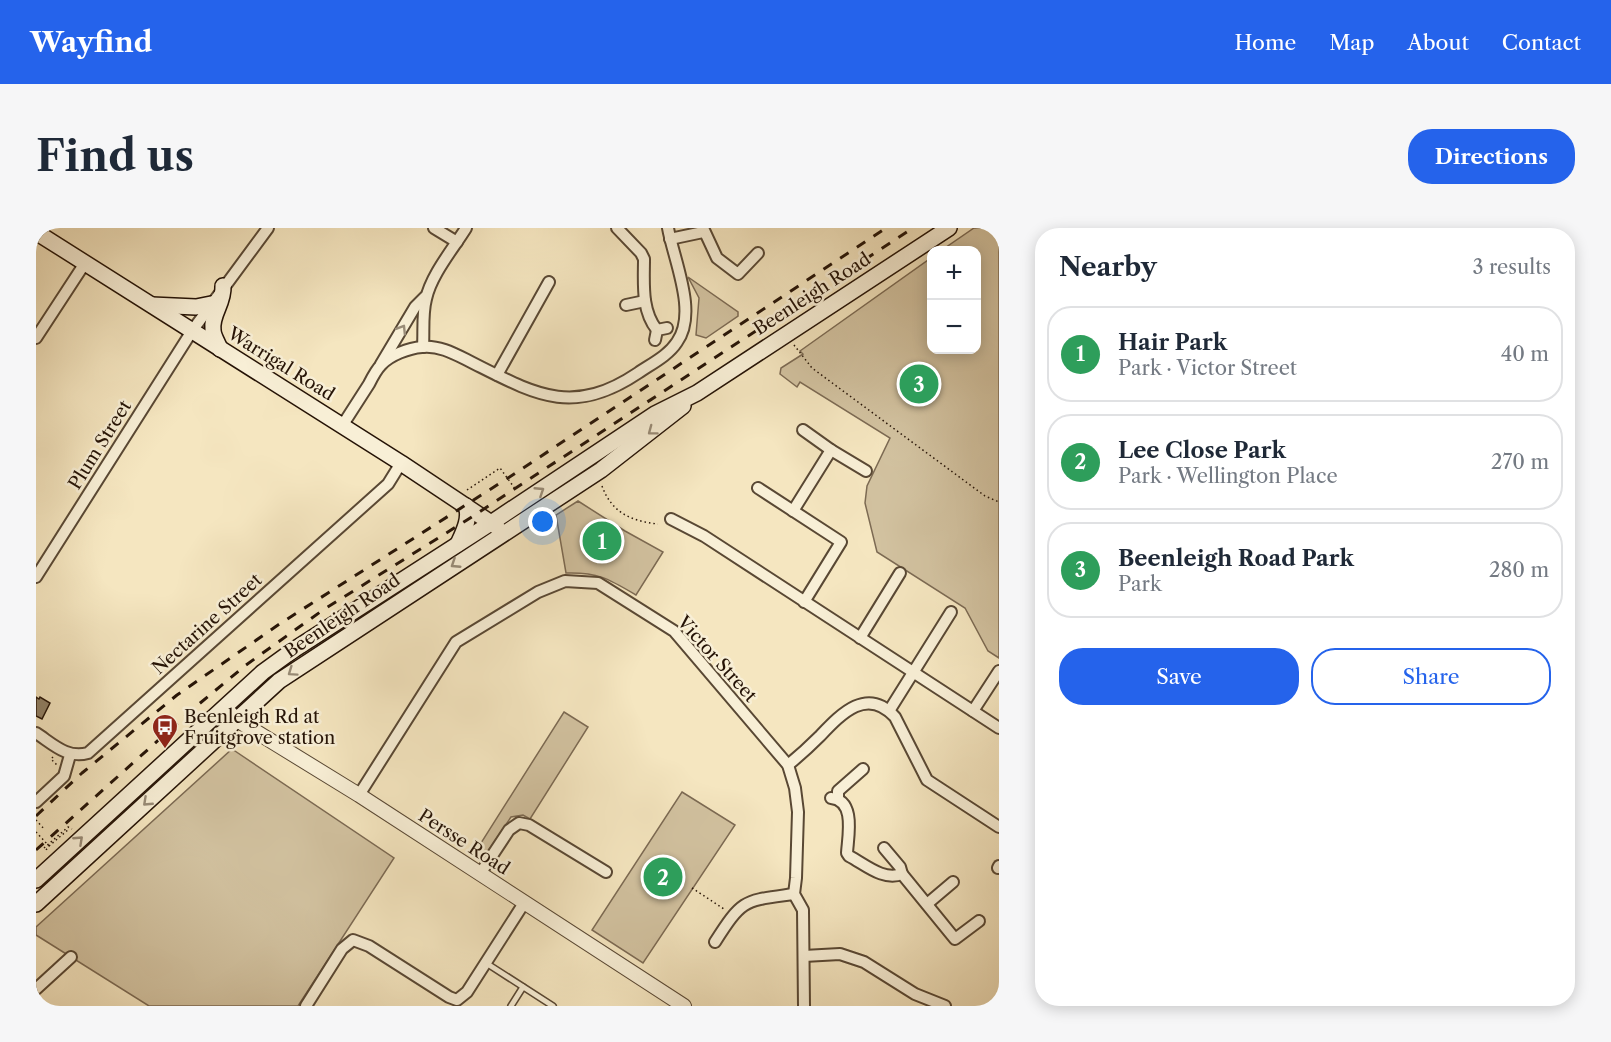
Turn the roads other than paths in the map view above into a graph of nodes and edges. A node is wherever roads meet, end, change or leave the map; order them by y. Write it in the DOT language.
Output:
graph roads {
  1 [pos="268,228"];
  2 [pos="434,228"];
  3 [pos="466,228"];
  4 [pos="617,228"];
  5 [pos="949,228"];
  6 [pos="703,230"];
  7 [pos="36,231"];
  8 [pos="669,234"];
  9 [pos="457,242"];
  10 [pos="758,253"];
  11 [pos="86,263"];
  12 [pos="549,282"];
  13 [pos="223,286"];
  14 [pos="426,296"];
  15 [pos="645,301"];
  16 [pos="211,304"];
  17 [pos="152,305"];
  18 [pos="626,305"];
  19 [pos="192,331"];
  20 [pos="659,333"];
  21 [pos="36,338"];
  22 [pos="423,346"];
  23 [pos="220,349"];
  24 [pos="381,364"];
  25 [pos="497,375"];
  26 [pos="342,426"];
  27 [pos="804,430"];
  28 [pos="831,450"];
  29 [pos="400,463"];
  30 [pos="866,471"];
  31 [pos="758,488"];
  32 [pos="466,498"];
  33 [pos="793,511"];
  34 [pos="671,519"];
  35 [pos="498,528"];
  36 [pos="458,544"];
  37 [pos="900,573"];
  38 [pos="36,577"];
  39 [pos="804,602"];
  40 [pos="951,612"];
  41 [pos="860,638"];
  42 [pos="999,671"];
  43 [pos="913,672"];
  44 [pos="225,708"];
  45 [pos="889,711"];
  46 [pos="973,711"];
  47 [pos="237,720"];
  48 [pos="999,728"];
  49 [pos="36,733"];
  50 [pos="70,755"];
  51 [pos="788,765"];
  52 [pos="863,770"];
  53 [pos="359,795"];
  54 [pos="36,802"];
  55 [pos="999,827"];
  56 [pos="884,848"];
  57 [pos="606,873"];
  58 [pos="480,874"];
  59 [pos="902,874"];
  60 [pos="36,880"];
  61 [pos="953,882"];
  62 [pos="794,894"];
  63 [pos="524,903"];
  64 [pos="36,904"];
  65 [pos="927,904"];
  66 [pos="979,921"];
  67 [pos="715,942"];
  68 [pos="804,956"];
  69 [pos="71,957"];
  70 [pos="486,963"];
  71 [pos="523,987"];
  72 [pos="36,989"];
  73 [pos="929,1004"];
  74 [pos="306,1006"];
  75 [pos="511,1006"];
  76 [pos="553,1006"];
  77 [pos="684,1006"];
  78 [pos="804,1006"];
  79 [pos="945,1006"];
  1 -- 13 [label="street, Plum Street"];
  2 -- 9 [label="street"];
  3 -- 9 [label="street"];
  4 -- 15 [label="street"];
  5 -- 35 [label="main road, Beenleigh Road"];
  6 -- 8 [label="street"];
  6 -- 10 [label="street"];
  7 -- 11 [label="main road, Warrigal Road"];
  8 -- 25 [label="street"];
  9 -- 14 [label="street"];
  11 -- 17 [label="main road, Warrigal Road"];
  11 -- 21 [label="street"];
  12 -- 25 [label="street"];
  13 -- 16 [label="street, Plum Street"];
  13 -- 23 [label="main road"];
  14 -- 22 [label="street"];
  24 -- 14 [label="street, one-way"];
  15 -- 18 [label="street"];
  15 -- 20 [label="street"];
  16 -- 17 [label="main road"];
  16 -- 19 [label="street, Plum Street"];
  17 -- 19 [label="main road, Warrigal Road"];
  19 -- 23 [label="main road, Warrigal Road"];
  19 -- 38 [label="street, Plum Street"];
  22 -- 24 [label="street"];
  22 -- 25 [label="street"];
  23 -- 26 [label="main road, Warrigal Road"];
  24 -- 26 [label="street"];
  26 -- 29 [label="main road, Warrigal Road"];
  27 -- 28 [label="street"];
  28 -- 30 [label="street"];
  28 -- 33 [label="street"];
  29 -- 32 [label="main road, Warrigal Road"];
  29 -- 50 [label="street, Nectarine Street"];
  31 -- 33 [label="street"];
  32 -- 35 [label="main road, Warrigal Road"];
  32 -- 36 [label="main road"];
  33 -- 39 [label="street"];
  34 -- 39 [label="street"];
  35 -- 36 [label="main road, Beenleigh Road"];
  35 -- 47 [label="main road, Beenleigh Road, one-way"];
  36 -- 44 [label="main road, Beenleigh Road"];
  37 -- 41 [label="street"];
  39 -- 41 [label="street"];
  40 -- 43 [label="street"];
  41 -- 43 [label="street"];
  42 -- 46 [label="street"];
  43 -- 45 [label="street"];
  43 -- 46 [label="street"];
  44 -- 47 [label="street, Persse Road"];
  60 -- 44 [label="main road, Beenleigh Road, one-way"];
  45 -- 51 [label="street"];
  45 -- 55 [label="street"];
  46 -- 48 [label="street"];
  47 -- 53 [label="street, Persse Road"];
  47 -- 64 [label="main road, Beenleigh Road, one-way"];
  49 -- 50 [label="street"];
  50 -- 54 [label="street"];
  51 -- 53 [label="street, Victor Street"];
  51 -- 62 [label="street, Victor Street"];
  52 -- 59 [label="street"];
  53 -- 58 [label="street, Persse Road"];
  56 -- 59 [label="street"];
  57 -- 58 [label="street"];
  58 -- 63 [label="street, Persse Road"];
  59 -- 65 [label="street"];
  61 -- 65 [label="street"];
  62 -- 67 [label="street"];
  62 -- 68 [label="street, Victor Street"];
  63 -- 70 [label="street"];
  63 -- 77 [label="street, Persse Road"];
  65 -- 66 [label="street"];
  68 -- 73 [label="street"];
  68 -- 78 [label="street, Victor Street"];
  69 -- 72 [label="street"];
  70 -- 71 [label="lane"];
  70 -- 74 [label="street"];
  71 -- 75 [label="lane"];
  71 -- 76 [label="lane"];
  73 -- 79 [label="street"];
}
